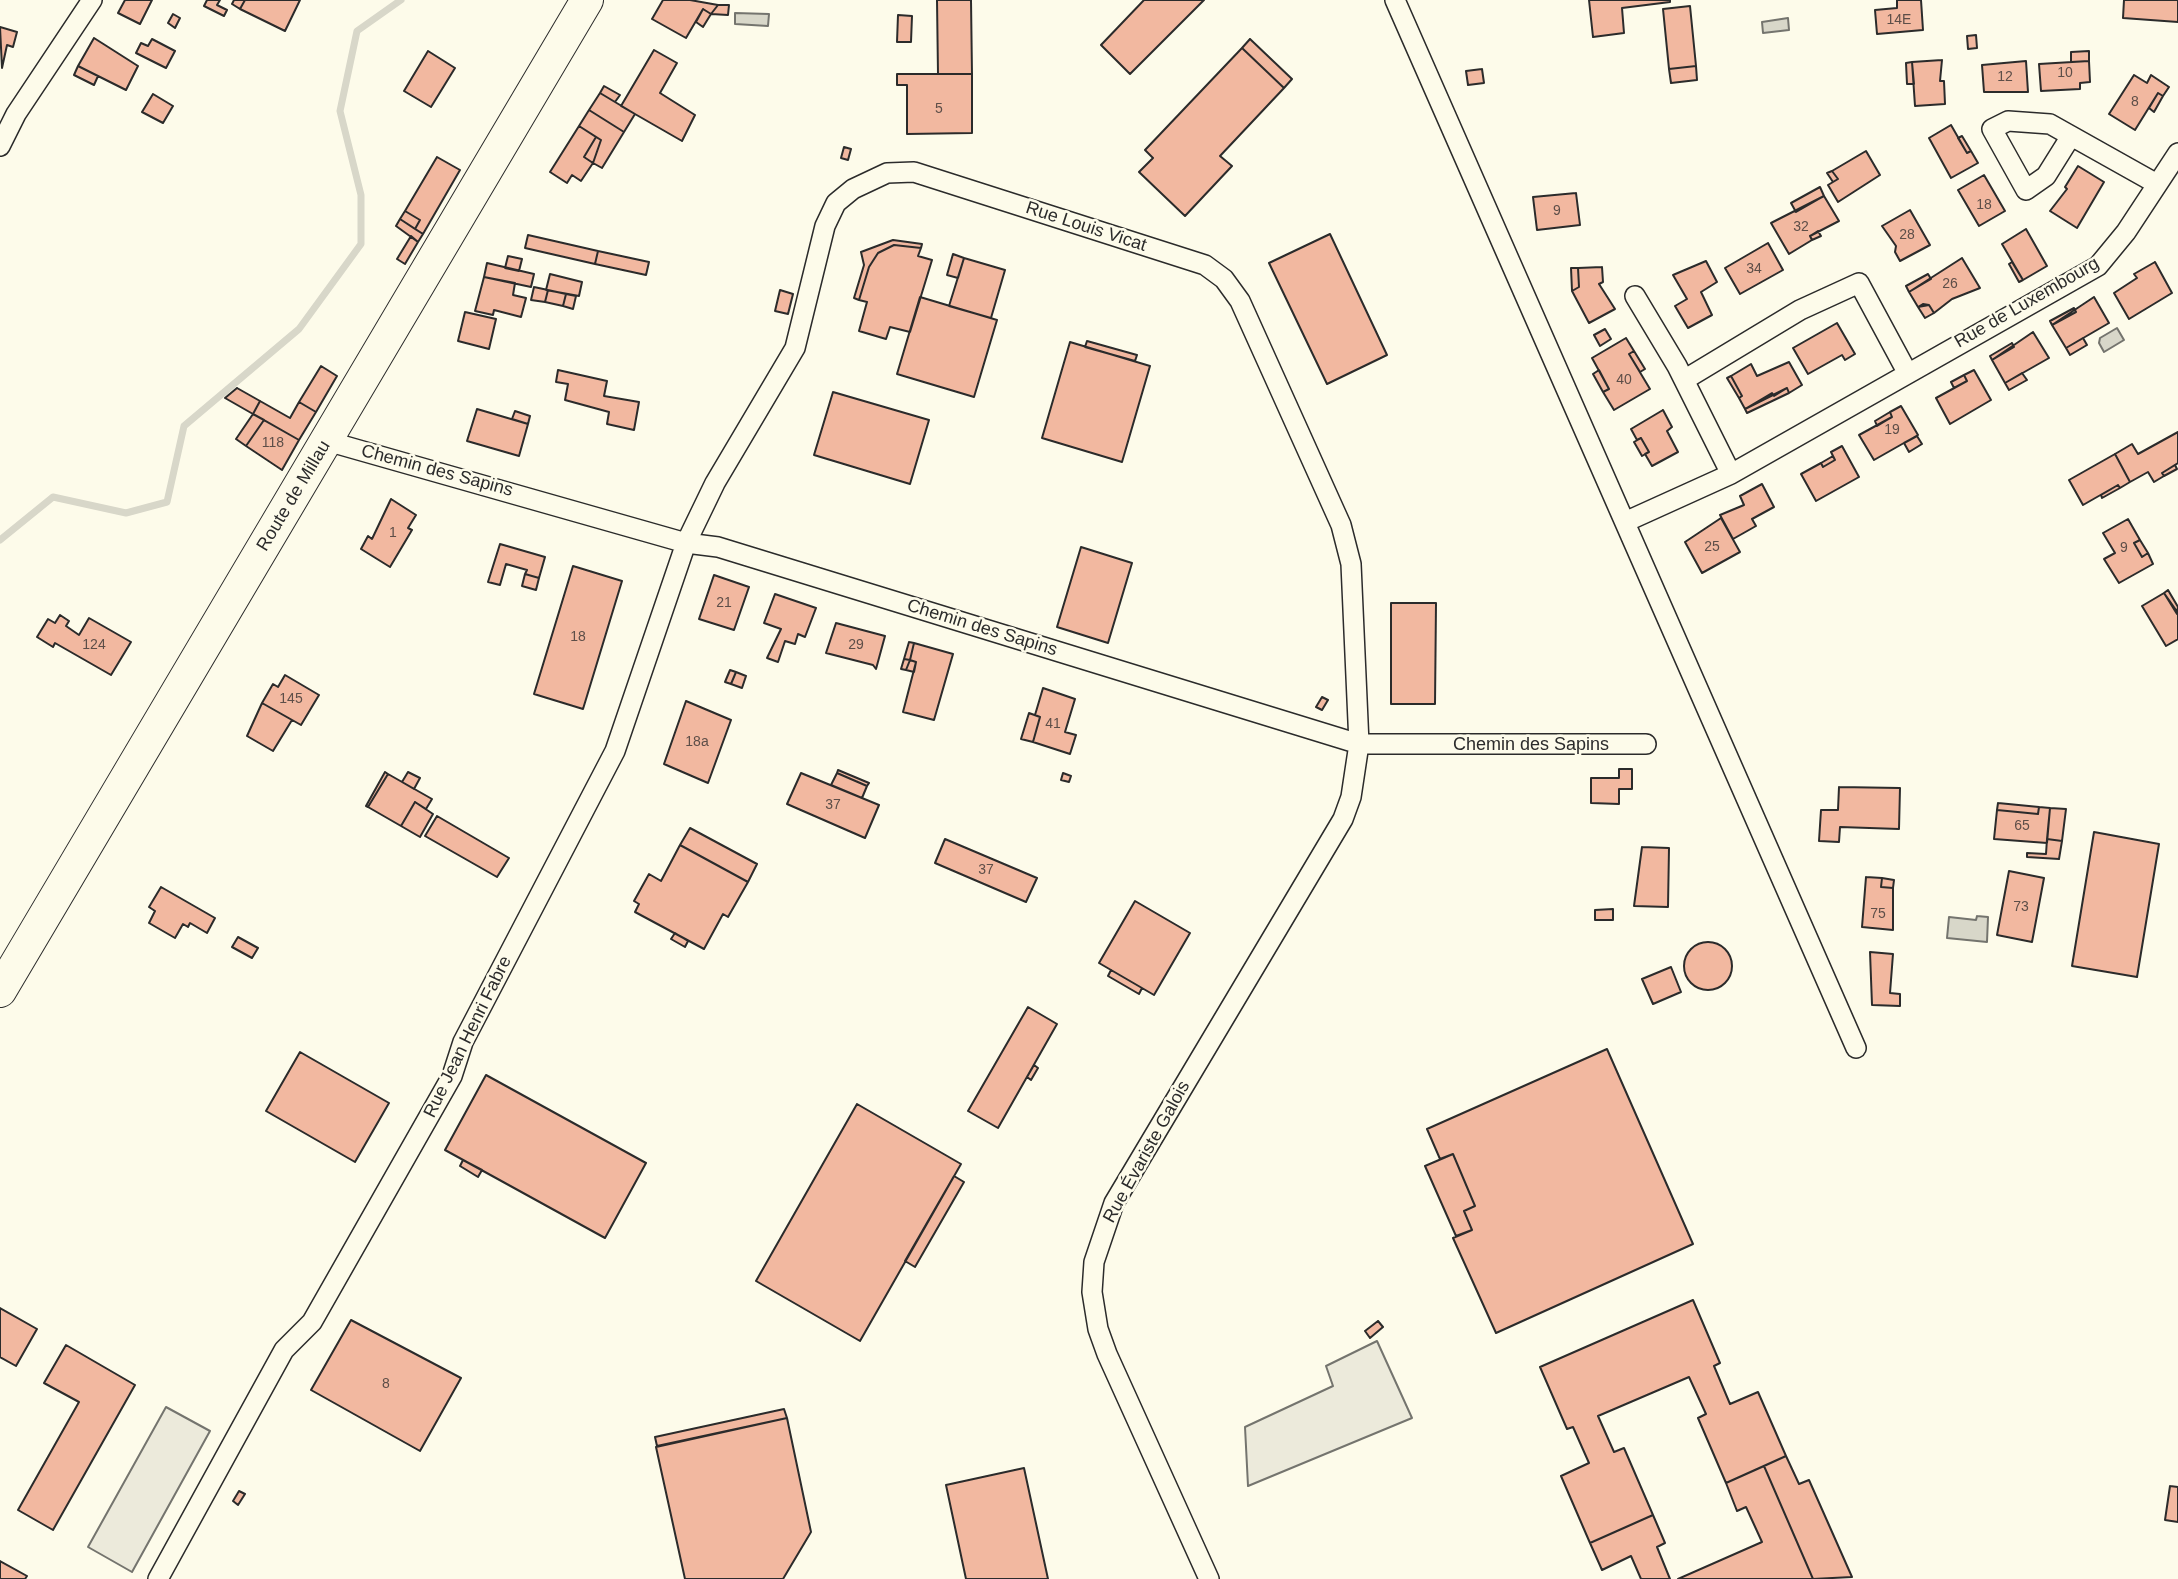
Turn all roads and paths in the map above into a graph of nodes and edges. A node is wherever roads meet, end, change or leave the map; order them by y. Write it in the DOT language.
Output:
graph roads {
  1 [pos="92,0"];
  2 [pos="587,0"];
  3 [pos="1395,0"];
  4 [pos="5,123"];
  5 [pos="2071,136"];
  6 [pos="0,146"];
  7 [pos="2178,153"];
  8 [pos="2157,184"];
  9 [pos="1636,296"];
  10 [pos="1907,372"];
  11 [pos="1684,380"];
  12 [pos="327,441"];
  13 [pos="1731,474"];
  14 [pos="1625,522"];
  15 [pos="686,543"];
  16 [pos="1359,744"];
  17 [pos="1646,744"];
  18 [pos="0,991"];
  19 [pos="1856,1048"];
  20 [pos="158,1579"];
  21 [pos="1209,1579"];
  1 -- 4 [label="street"];
  2 -- 12 [label="main road, Route de Millau"];
  3 -- 14 [label="street"];
  4 -- 6 [label="street"];
  5 -- 8 [label="street"];
  7 -- 8 [label="street, Rue de Luxembourg"];
  8 -- 10 [label="street, Rue de Luxembourg"];
  9 -- 11 [label="street"];
  10 -- 11 [label="street"];
  10 -- 13 [label="street, Rue de Luxembourg"];
  11 -- 13 [label="street"];
  12 -- 15 [label="street, Chemin des Sapins"];
  12 -- 18 [label="main road, Route de Millau"];
  13 -- 14 [label="street, Rue de Luxembourg"];
  14 -- 19 [label="street"];
  15 -- 16 [label="street, Chemin des Sapins"];
  15 -- 16 [label="street, Rue Louis Vicat"];
  15 -- 20 [label="street, Rue Jean Henri Fabre"];
  16 -- 17 [label="street, Chemin des Sapins"];
  16 -- 21 [label="street, Rue Évariste Galois"];
}
